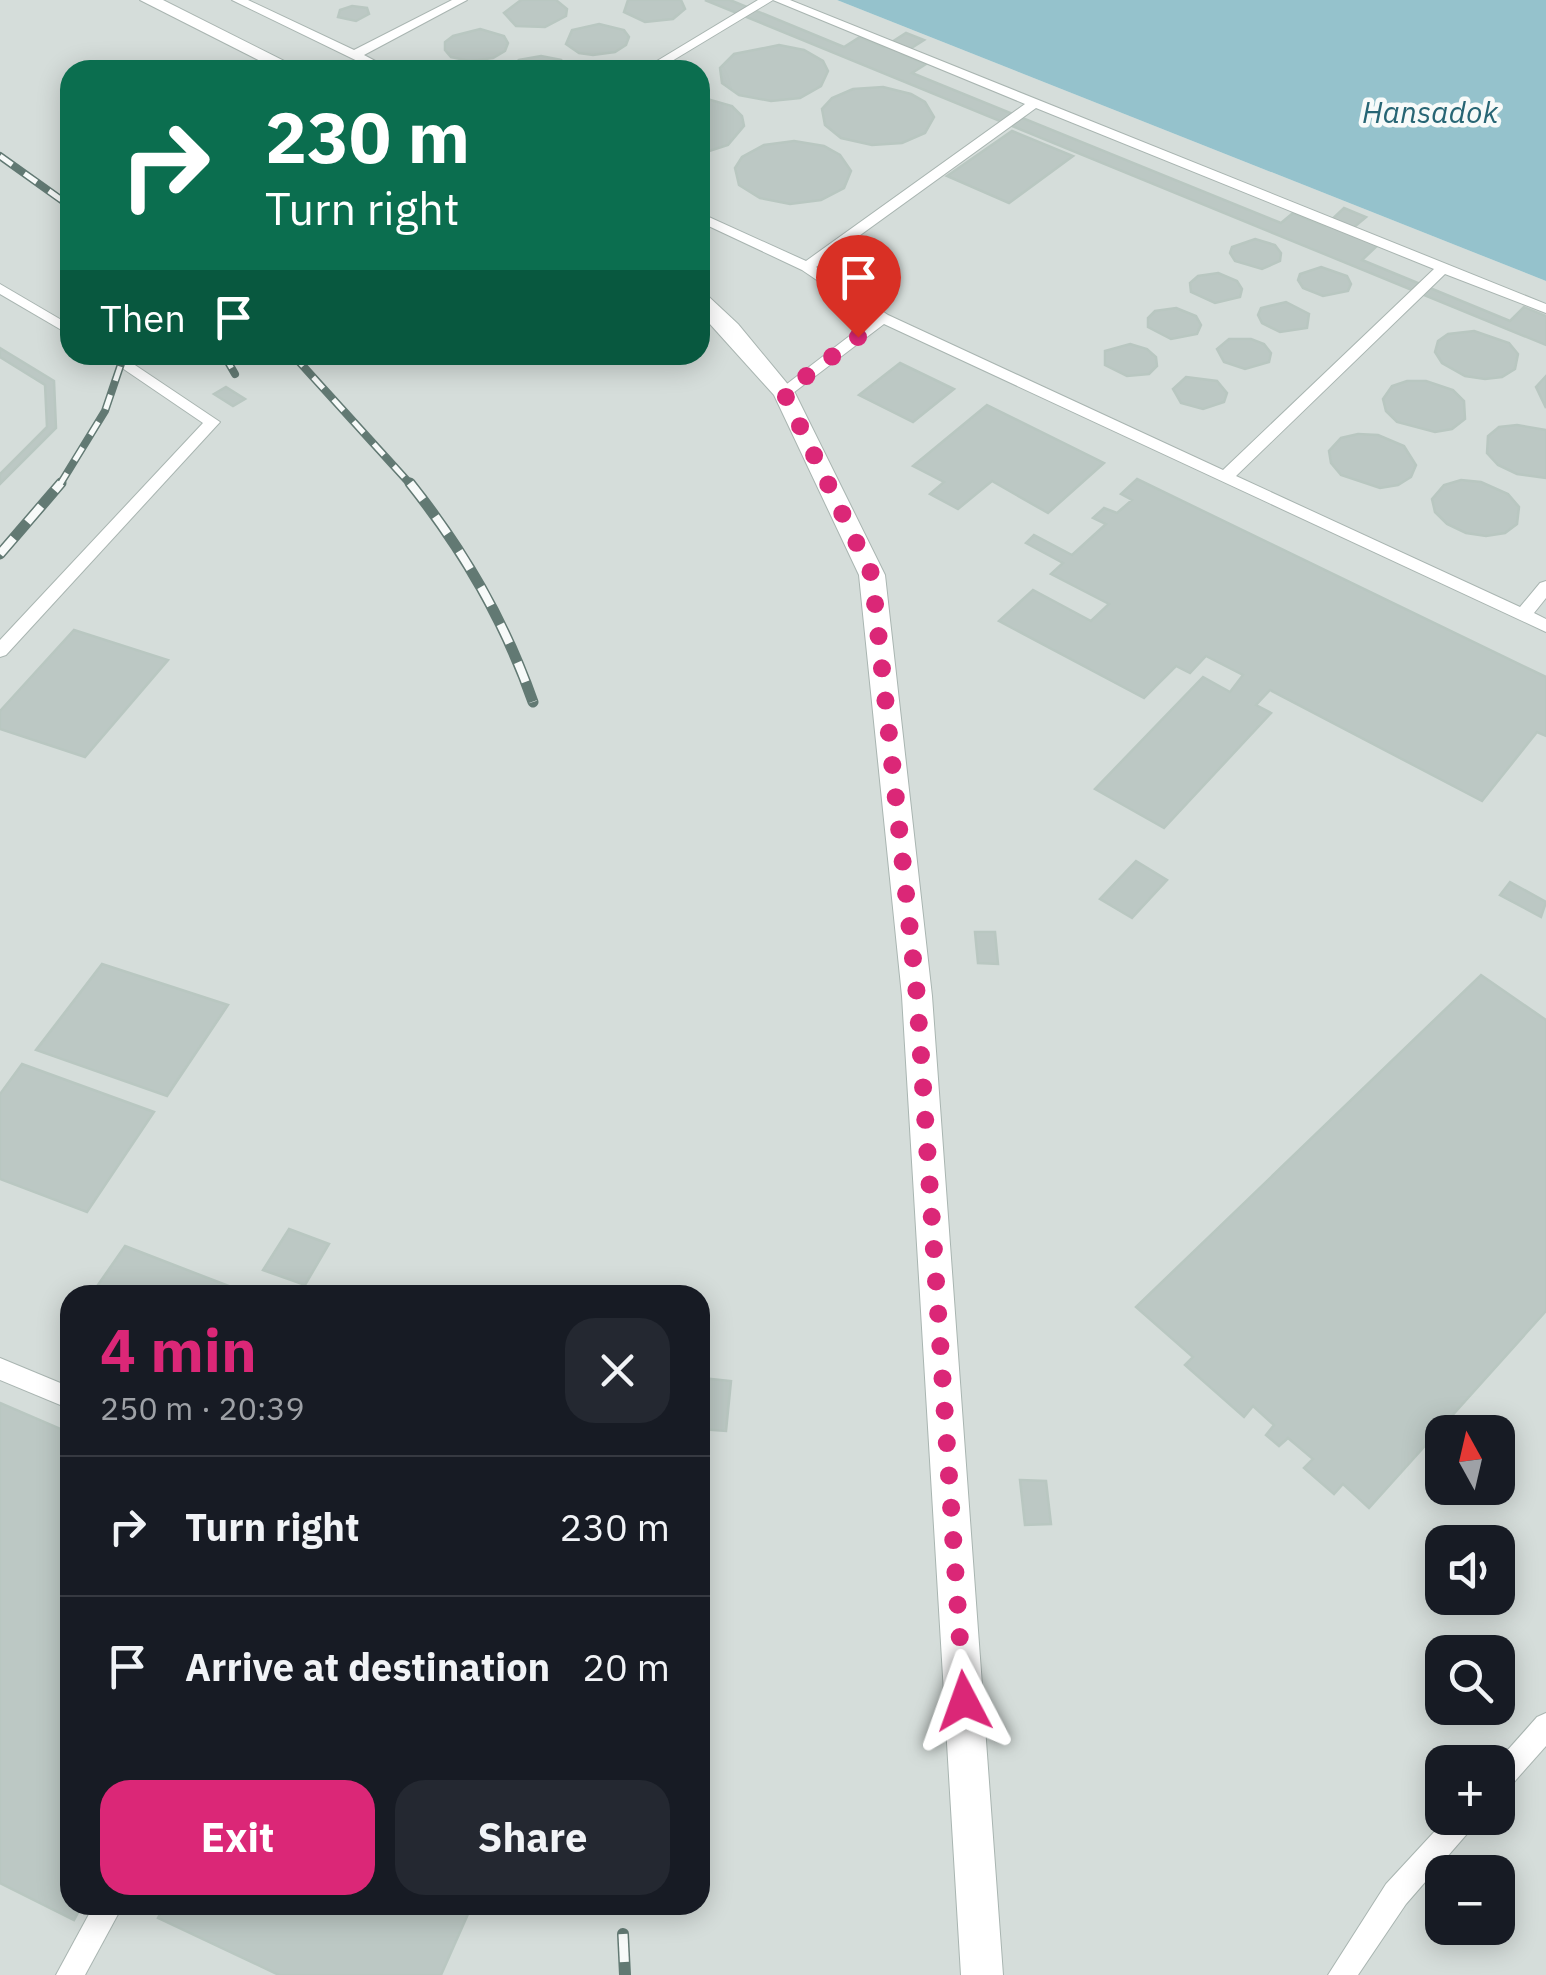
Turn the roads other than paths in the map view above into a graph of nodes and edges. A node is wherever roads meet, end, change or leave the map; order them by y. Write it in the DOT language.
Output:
graph roads {
  1 [pos="149,0"];
  2 [pos="238,0"];
  3 [pos="461,0"];
  4 [pos="767,0"];
  5 [pos="779,0"];
  6 [pos="354,55"];
  7 [pos="272,60"];
  8 [pos="365,60"];
  9 [pos="665,60"];
  10 [pos="1035,103"];
  11 [pos="710,222"];
  12 [pos="807,266"];
  13 [pos="1443,268"];
  14 [pos="0,288"];
  15 [pos="1546,310"];
  16 [pos="710,311"];
  17 [pos="883,318"];
  18 [pos="60,325"];
  19 [pos="125,365"];
  20 [pos="784,393"];
  21 [pos="1225,477"];
  22 [pos="1546,587"];
  23 [pos="1523,615"];
  24 [pos="1546,626"];
  25 [pos="0,652"];
  26 [pos="0,1369"];
  27 [pos="60,1394"];
  28 [pos="1546,1726"];
  29 [pos="1515,1761"];
  30 [pos="1449,1835"];
  31 [pos="103,1915"];
  32 [pos="70,1975"];
  33 [pos="982,1975"];
  34 [pos="1342,1975"];
  1 -- 7 [label="street"];
  2 -- 6 [label="lane"];
  3 -- 6 [label="lane"];
  4 -- 9 [label="lane"];
  5 -- 10 [label="lane"];
  6 -- 8 [label="lane"];
  10 -- 12 [label="lane"];
  10 -- 13 [label="lane"];
  11 -- 12 [label="lane"];
  12 -- 17 [label="lane"];
  13 -- 15 [label="lane"];
  13 -- 21 [label="lane"];
  14 -- 18 [label="lane"];
  16 -- 20 [label="street"];
  17 -- 20 [label="lane"];
  17 -- 21 [label="lane"];
  19 -- 25 [label="lane"];
  20 -- 33 [label="street"];
  21 -- 23 [label="lane"];
  22 -- 23 [label="lane"];
  23 -- 24 [label="lane"];
  26 -- 27 [label="lane"];
  28 -- 29 [label="lane"];
  30 -- 34 [label="lane"];
  31 -- 32 [label="lane"];
}
